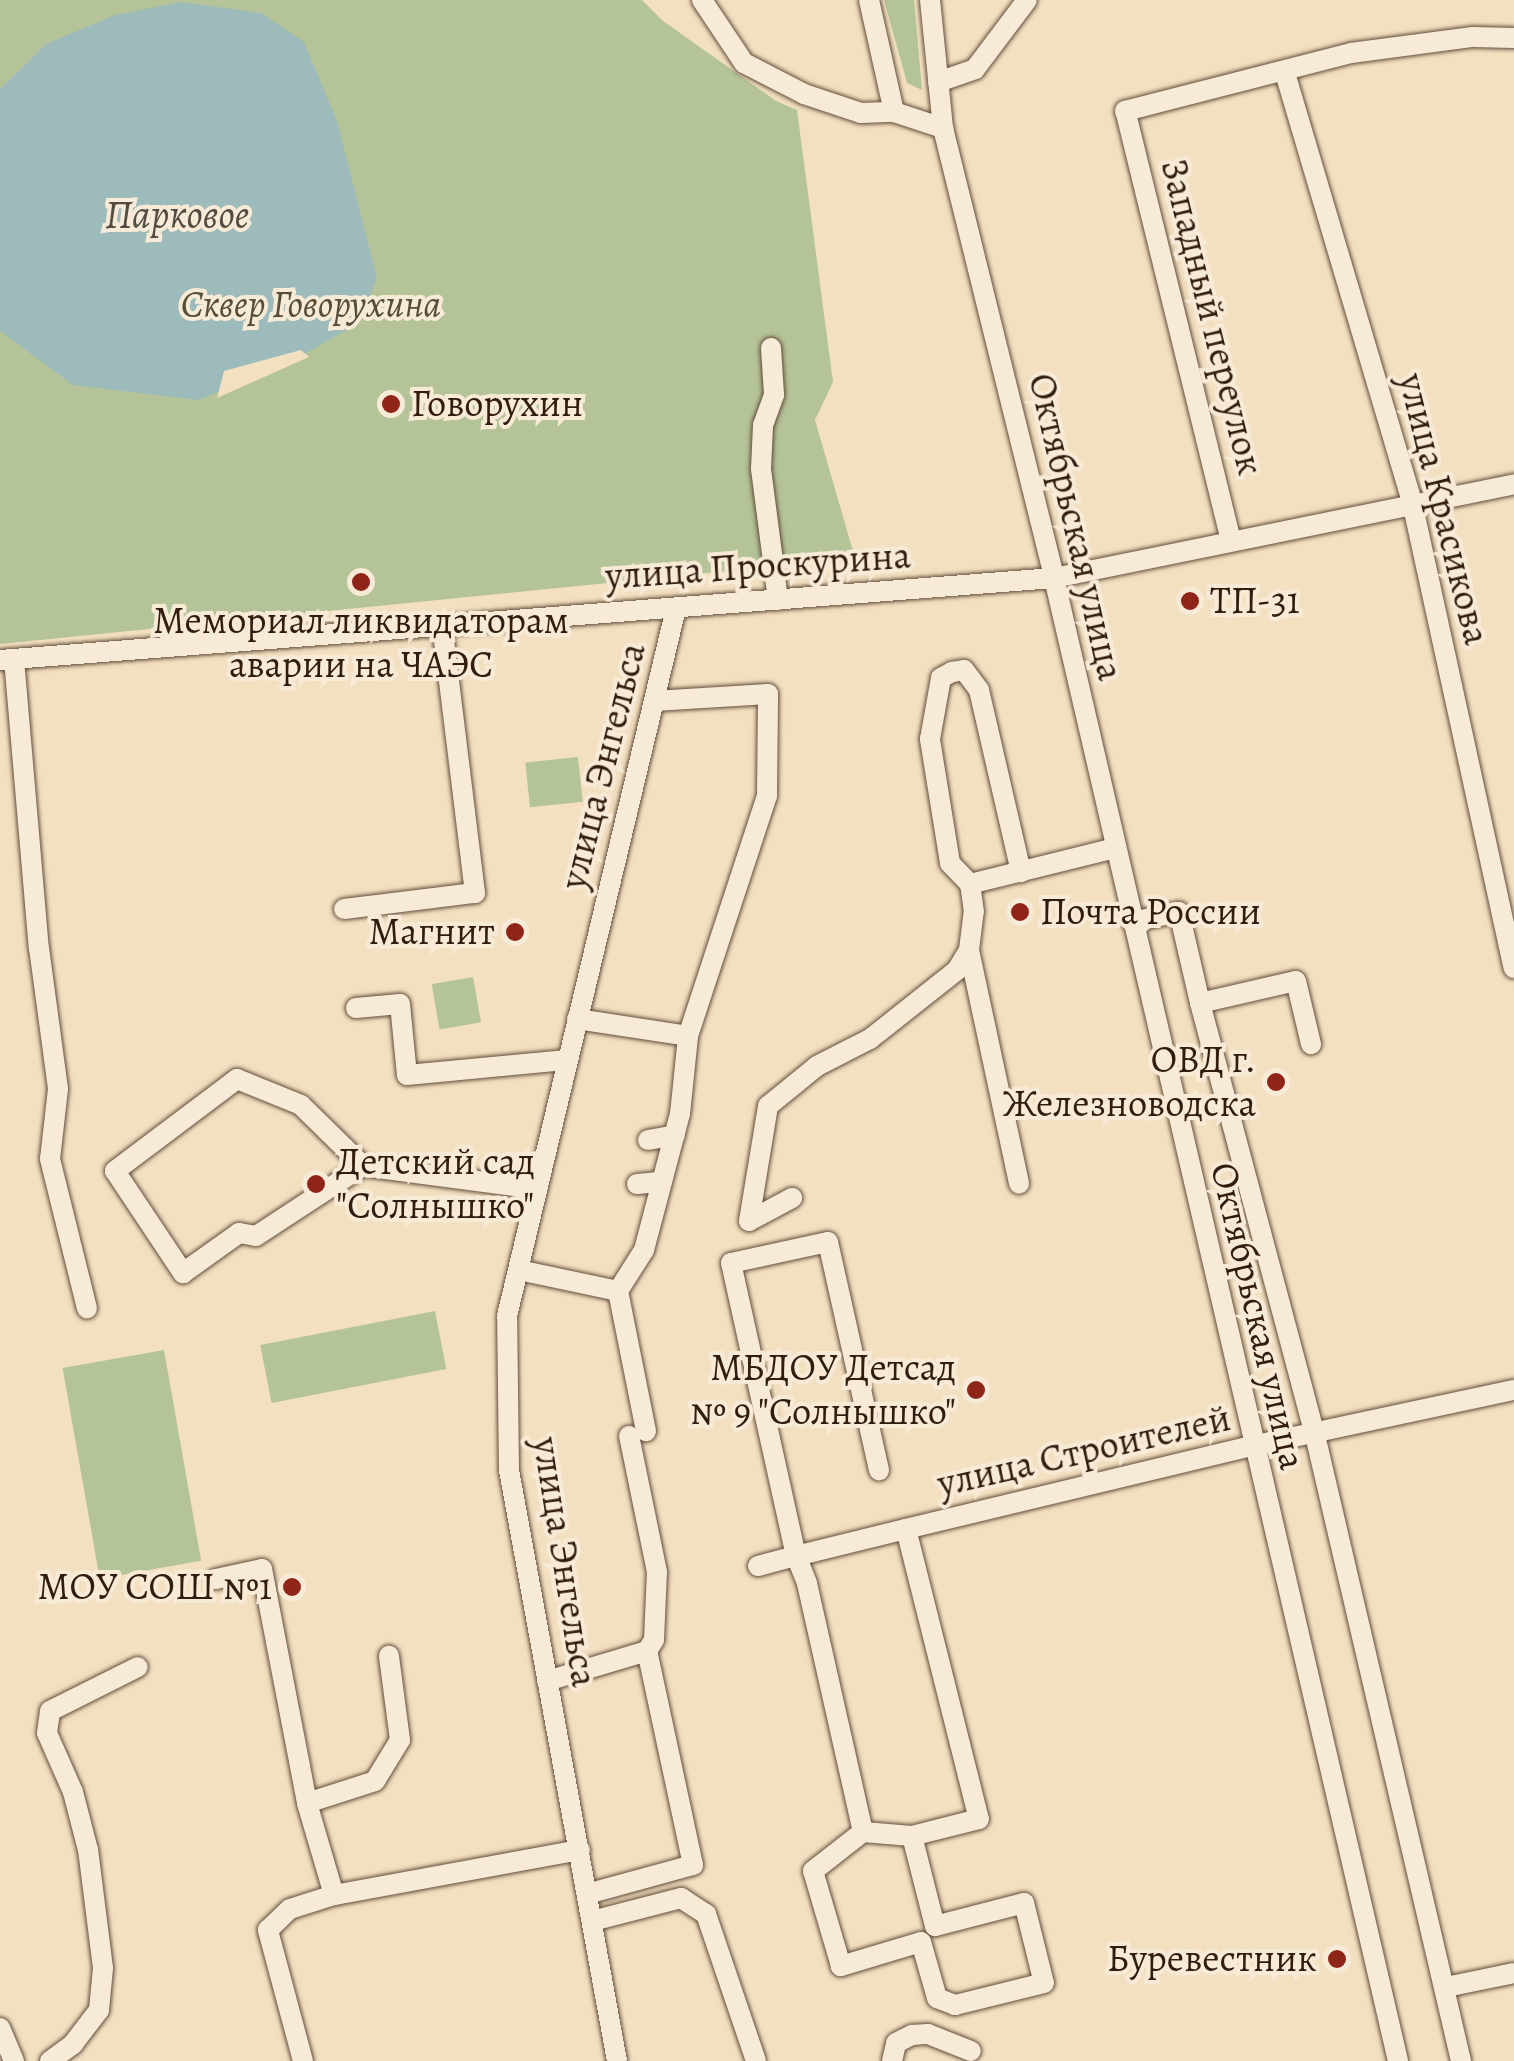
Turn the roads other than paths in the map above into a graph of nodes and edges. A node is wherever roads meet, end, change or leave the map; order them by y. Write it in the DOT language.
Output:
graph roads {
  1 [pos="702,0"];
  2 [pos="868,0"];
  3 [pos="930,0"];
  4 [pos="1027,0"];
  5 [pos="1514,38"];
  6 [pos="1285,72"];
  7 [pos="938,82"];
  8 [pos="894,112"];
  9 [pos="942,128"];
  10 [pos="772,348"];
  11 [pos="1514,484"];
  12 [pos="1412,502"];
  13 [pos="1231,540"];
  14 [pos="1054,578"];
  15 [pos="778,600"];
  16 [pos="676,608"];
  17 [pos="442,626"];
  18 [pos="7,660"];
  19 [pos="654,701"];
  20 [pos="1115,848"];
  21 [pos="1022,872"];
  22 [pos="970,884"];
  23 [pos="344,909"];
  24 [pos="1132,922"];
  25 [pos="975,956"];
  26 [pos="1514,968"];
  27 [pos="1200,1003"];
  28 [pos="356,1008"];
  29 [pos="577,1019"];
  30 [pos="688,1036"];
  31 [pos="1311,1044"];
  32 [pos="567,1060"];
  33 [pos="674,1135"];
  34 [pos="648,1140"];
  35 [pos="362,1166"];
  36 [pos="1022,1175"];
  37 [pos="662,1182"];
  38 [pos="637,1184"];
  39 [pos="538,1190"];
  40 [pos="792,1198"];
  41 [pos="518,1270"];
  42 [pos="618,1291"];
  43 [pos="87,1309"];
  44 [pos="1514,1390"];
  45 [pos="1315,1435"];
  46 [pos="1252,1446"];
  47 [pos="878,1470"];
  48 [pos="906,1529"];
  49 [pos="796,1556"];
  50 [pos="758,1566"];
  51 [pos="216,1578"];
  52 [pos="650,1645"];
  53 [pos="389,1656"];
  54 [pos="138,1667"];
  55 [pos="547,1681"];
  56 [pos="307,1803"];
  57 [pos="863,1832"];
  58 [pos="912,1836"];
  59 [pos="580,1850"];
  60 [pos="588,1894"];
  61 [pos="334,1895"];
  62 [pos="592,1921"];
  63 [pos="928,1934"];
  64 [pos="1514,1973"];
  65 [pos="1446,1987"];
  66 [pos="0,2028"];
  67 [pos="971,2051"];
  68 [pos="14,2061"];
  69 [pos="50,2061"];
  70 [pos="303,2061"];
  71 [pos="617,2061"];
  72 [pos="756,2061"];
  73 [pos="892,2061"];
  74 [pos="1398,2061"];
  75 [pos="1461,2061"];
  1 -- 8 [label="street"];
  2 -- 8 [label="street"];
  3 -- 7 [label="street, Октябрьская улица"];
  4 -- 7 [label="street"];
  5 -- 6 [label="street"];
  6 -- 12 [label="street, улица Красикова"];
  6 -- 13 [label="street, Западный переулок"];
  7 -- 9 [label="street, Октябрьская улица"];
  8 -- 9 [label="street"];
  9 -- 14 [label="street, Октябрьская улица"];
  10 -- 15 [label="street"];
  11 -- 12 [label="street, улица Проскурина"];
  12 -- 13 [label="street, улица Проскурина"];
  12 -- 26 [label="street, улица Красикова"];
  13 -- 14 [label="street, улица Проскурина"];
  14 -- 15 [label="street, улица Проскурина"];
  14 -- 20 [label="street, Октябрьская улица"];
  15 -- 16 [label="street, улица Проскурина"];
  16 -- 17 [label="street, улица Проскурина"];
  16 -- 19 [label="street, улица Энгельса"];
  17 -- 18 [label="street, улица Проскурина"];
  17 -- 23 [label="street"];
  18 -- 43 [label="street"];
  19 -- 29 [label="street, улица Энгельса"];
  19 -- 30 [label="street"];
  20 -- 21 [label="street"];
  20 -- 24 [label="street, Октябрьская улица"];
  21 -- 22 [label="street"];
  21 -- 22 [label="street"];
  22 -- 25 [label="street"];
  24 -- 27 [label="street"];
  24 -- 46 [label="street, Октябрьская улица"];
  25 -- 36 [label="street"];
  25 -- 40 [label="street"];
  27 -- 31 [label="street"];
  27 -- 45 [label="street"];
  28 -- 32 [label="street"];
  29 -- 30 [label="street"];
  29 -- 32 [label="street, улица Энгельса"];
  30 -- 33 [label="street"];
  32 -- 39 [label="street, улица Энгельса"];
  33 -- 34 [label="street"];
  33 -- 37 [label="street"];
  35 -- 35 [label="street"];
  35 -- 39 [label="street"];
  37 -- 38 [label="street"];
  37 -- 42 [label="street"];
  39 -- 41 [label="street, улица Энгельса"];
  41 -- 42 [label="street"];
  41 -- 55 [label="street, улица Энгельса"];
  42 -- 52 [label="street"];
  44 -- 45 [label="street, улица Строителей"];
  45 -- 46 [label="street, улица Строителей"];
  45 -- 65 [label="street"];
  46 -- 48 [label="street, улица Строителей"];
  46 -- 74 [label="street, Октябрьская улица"];
  47 -- 49 [label="street"];
  48 -- 49 [label="street, улица Строителей"];
  48 -- 58 [label="street"];
  49 -- 50 [label="street, улица Строителей"];
  49 -- 57 [label="street"];
  51 -- 56 [label="street"];
  52 -- 55 [label="street"];
  52 -- 60 [label="street"];
  53 -- 56 [label="street"];
  54 -- 69 [label="street"];
  55 -- 59 [label="street, улица Энгельса"];
  56 -- 61 [label="street"];
  57 -- 58 [label="street"];
  57 -- 63 [label="street"];
  58 -- 63 [label="street"];
  59 -- 60 [label="street, улица Энгельса"];
  59 -- 61 [label="street"];
  60 -- 62 [label="street, улица Энгельса"];
  61 -- 70 [label="street"];
  62 -- 71 [label="street, улица Энгельса"];
  62 -- 72 [label="street"];
  63 -- 63 [label="street"];
  64 -- 65 [label="street"];
  65 -- 75 [label="street"];
  66 -- 68 [label="street"];
  67 -- 73 [label="street"];
}
